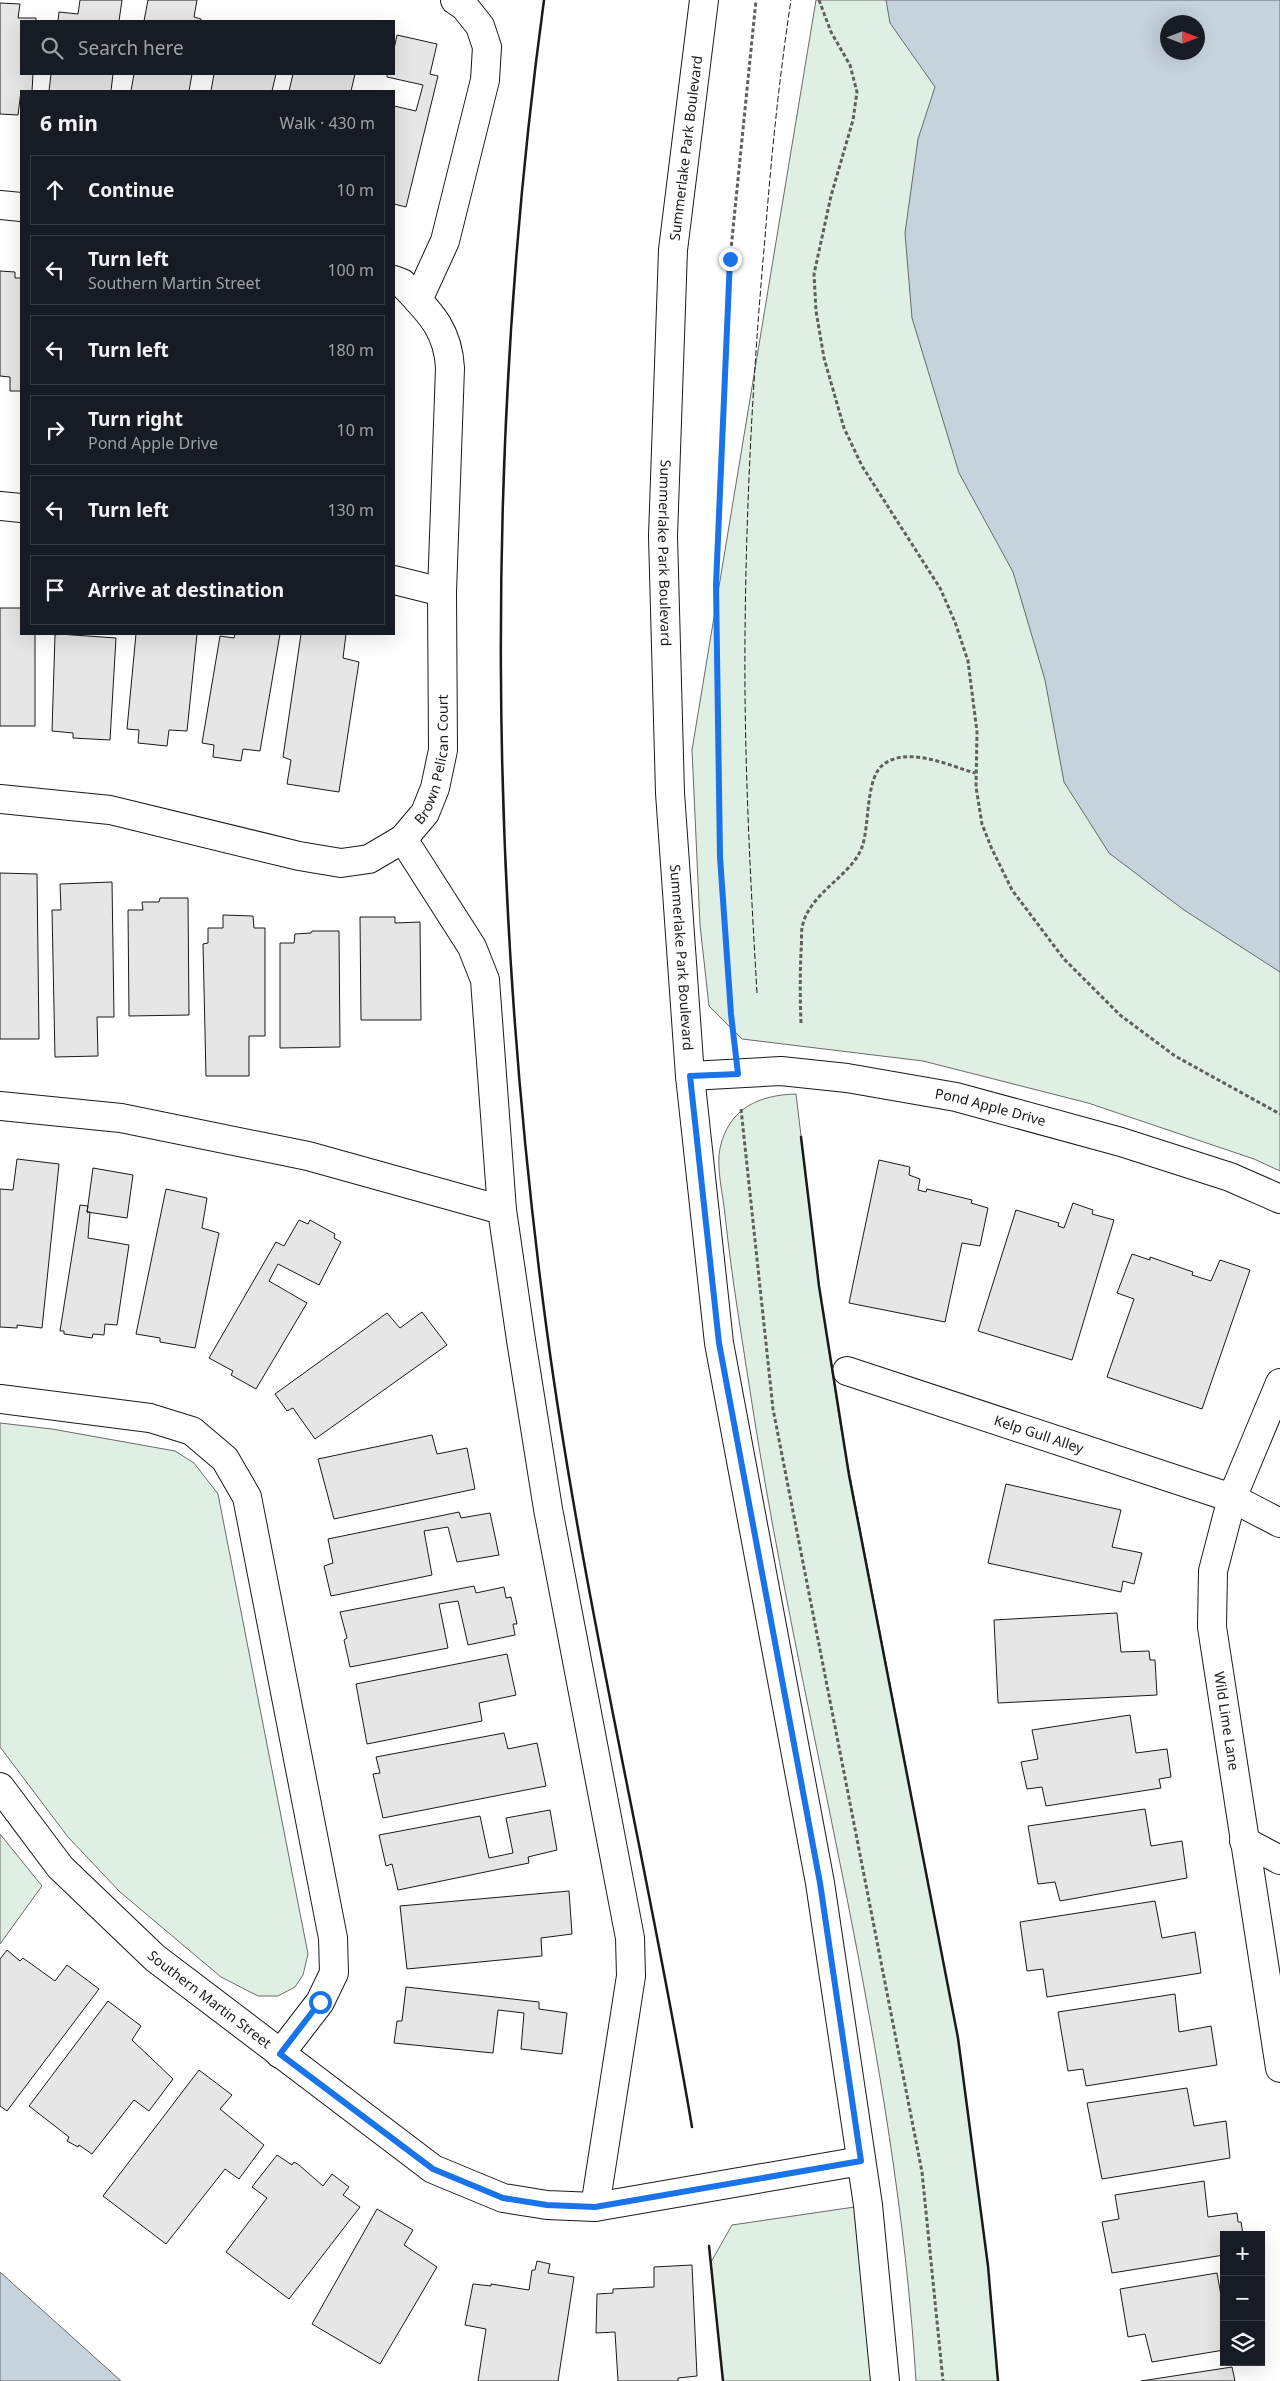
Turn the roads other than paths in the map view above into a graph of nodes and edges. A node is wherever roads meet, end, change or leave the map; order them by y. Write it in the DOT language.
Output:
graph roads {
  1 [pos="455,0"];
  2 [pos="704,0"];
  3 [pos="0,206"];
  4 [pos="20,208"];
  5 [pos="395,280"];
  6 [pos="418,300"];
  7 [pos="0,506"];
  8 [pos="20,508"];
  9 [pos="395,580"];
  10 [pos="442,592"];
  11 [pos="0,799"];
  12 [pos="403,839"];
  13 [pos="690,1076"];
  14 [pos="0,1106"];
  15 [pos="1280,1199"];
  16 [pos="502,1210"];
  17 [pos="847,1371"];
  18 [pos="1280,1383"];
  19 [pos="0,1399"];
  20 [pos="1232,1498"];
  21 [pos="1280,1523"];
  22 [pos="0,1787"];
  23 [pos="1244,1841"];
  24 [pos="1280,1860"];
  25 [pos="280,2054"];
  26 [pos="1280,2068"];
  27 [pos="861,2161"];
  28 [pos="595,2207"];
  29 [pos="885,2381"];
  1 -- 6 [label="street"];
  2 -- 13 [label="street, Summerlake Park Boulevard"];
  3 -- 4 [label="street"];
  5 -- 6 [label="street, Brown Pelican Court"];
  6 -- 10 [label="street, Brown Pelican Court"];
  7 -- 8 [label="street"];
  9 -- 10 [label="street"];
  10 -- 12 [label="street, Brown Pelican Court"];
  11 -- 12 [label="street, Brown Pelican Court"];
  12 -- 16 [label="street"];
  13 -- 15 [label="street, Pond Apple Drive"];
  13 -- 27 [label="street, Summerlake Park Boulevard"];
  14 -- 16 [label="street"];
  16 -- 28 [label="street"];
  17 -- 20 [label="street, Kelp Gull Alley"];
  18 -- 20 [label="street, Wild Lime Lane"];
  19 -- 25 [label="street"];
  20 -- 21 [label="street, Kelp Gull Alley"];
  20 -- 23 [label="street, Wild Lime Lane"];
  22 -- 25 [label="street, Southern Martin Street"];
  23 -- 24 [label="street"];
  23 -- 26 [label="street, Wild Lime Lane"];
  25 -- 28 [label="street, Southern Martin Street"];
  27 -- 28 [label="street, Southern Martin Street"];
  27 -- 29 [label="street, Summerlake Park Boulevard"];
}
